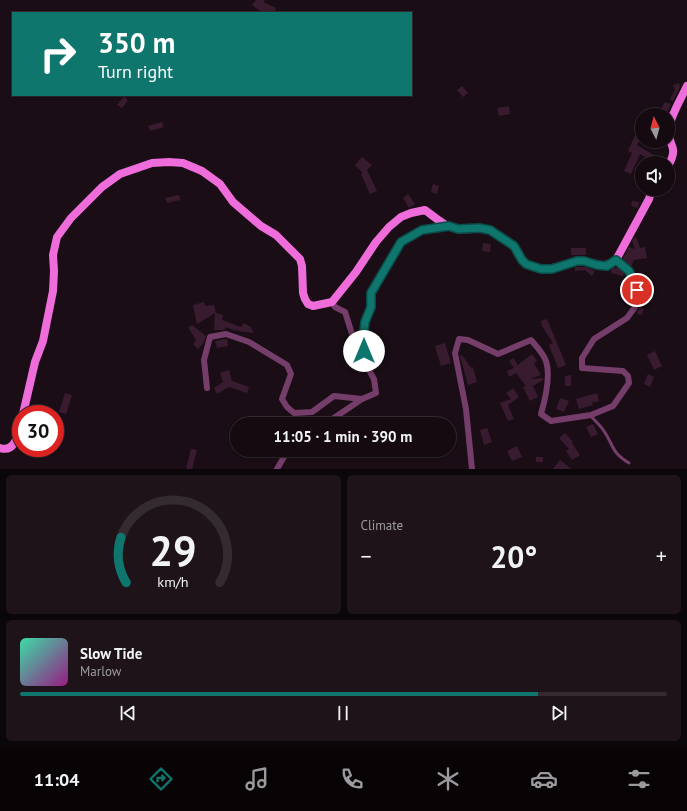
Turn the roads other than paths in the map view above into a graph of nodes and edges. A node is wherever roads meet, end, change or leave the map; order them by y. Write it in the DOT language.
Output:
graph roads {
  1 [pos="687,86"];
  2 [pos="673,156"];
  3 [pos="650,196"];
  4 [pos="449,226"];
  5 [pos="616,260"];
  6 [pos="332,302"];
  7 [pos="365,363"];
  8 [pos="207,388"];
  9 [pos="362,400"];
  10 [pos="25,405"];
  11 [pos="591,415"];
  12 [pos="336,417"];
  13 [pos="12,446"];
  14 [pos="0,448"];
  15 [pos="284,457"];
  16 [pos="629,463"];
  17 [pos="277,469"];
  18 [pos="472,469"];
  1 -- 2 [label="street"];
  3 -- 5 [label="street"];
  4 -- 5 [label="street"];
  4 -- 6 [label="street"];
  4 -- 7 [label="street"];
  5 -- 11 [label="street"];
  6 -- 7 [label="street"];
  6 -- 10 [label="street"];
  7 -- 9 [label="street"];
  8 -- 9 [label="street"];
  9 -- 12 [label="street"];
  11 -- 16 [label="lane"];
  11 -- 18 [label="street"];
  13 -- 14 [label="street"];
  15 -- 17 [label="street"];
}
